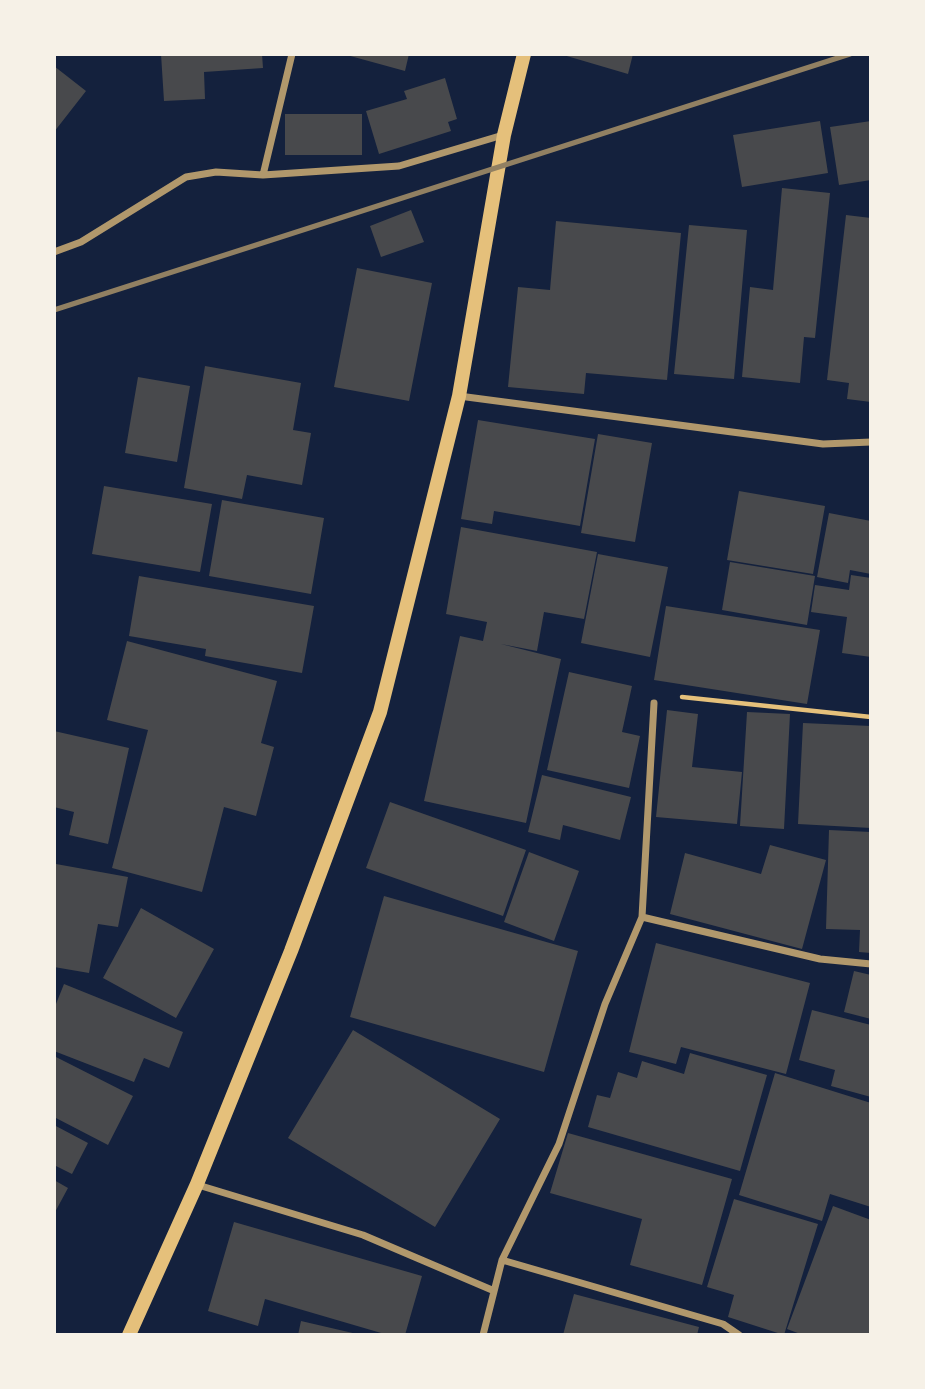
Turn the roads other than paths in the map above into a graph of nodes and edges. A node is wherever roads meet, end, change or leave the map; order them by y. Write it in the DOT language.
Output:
graph roads {
  1 [pos="292,54"];
  2 [pos="524,54"];
  3 [pos="503,135"];
  4 [pos="263,175"];
  5 [pos="54,251"];
  6 [pos="459,396"];
  7 [pos="871,442"];
  8 [pos="654,703"];
  9 [pos="642,917"];
  10 [pos="871,964"];
  11 [pos="197,1184"];
  12 [pos="502,1260"];
  13 [pos="492,1290"];
  14 [pos="129,1335"];
  15 [pos="483,1335"];
  16 [pos="739,1335"];
  1 -- 4 [label="street"];
  2 -- 3 [label="main road"];
  3 -- 4 [label="street"];
  3 -- 6 [label="main road"];
  4 -- 5 [label="street"];
  6 -- 7 [label="street"];
  6 -- 11 [label="main road"];
  8 -- 9 [label="street"];
  9 -- 10 [label="street"];
  9 -- 12 [label="street"];
  11 -- 13 [label="street"];
  11 -- 14 [label="main road"];
  12 -- 13 [label="street"];
  12 -- 16 [label="street"];
  13 -- 15 [label="street"];
}
